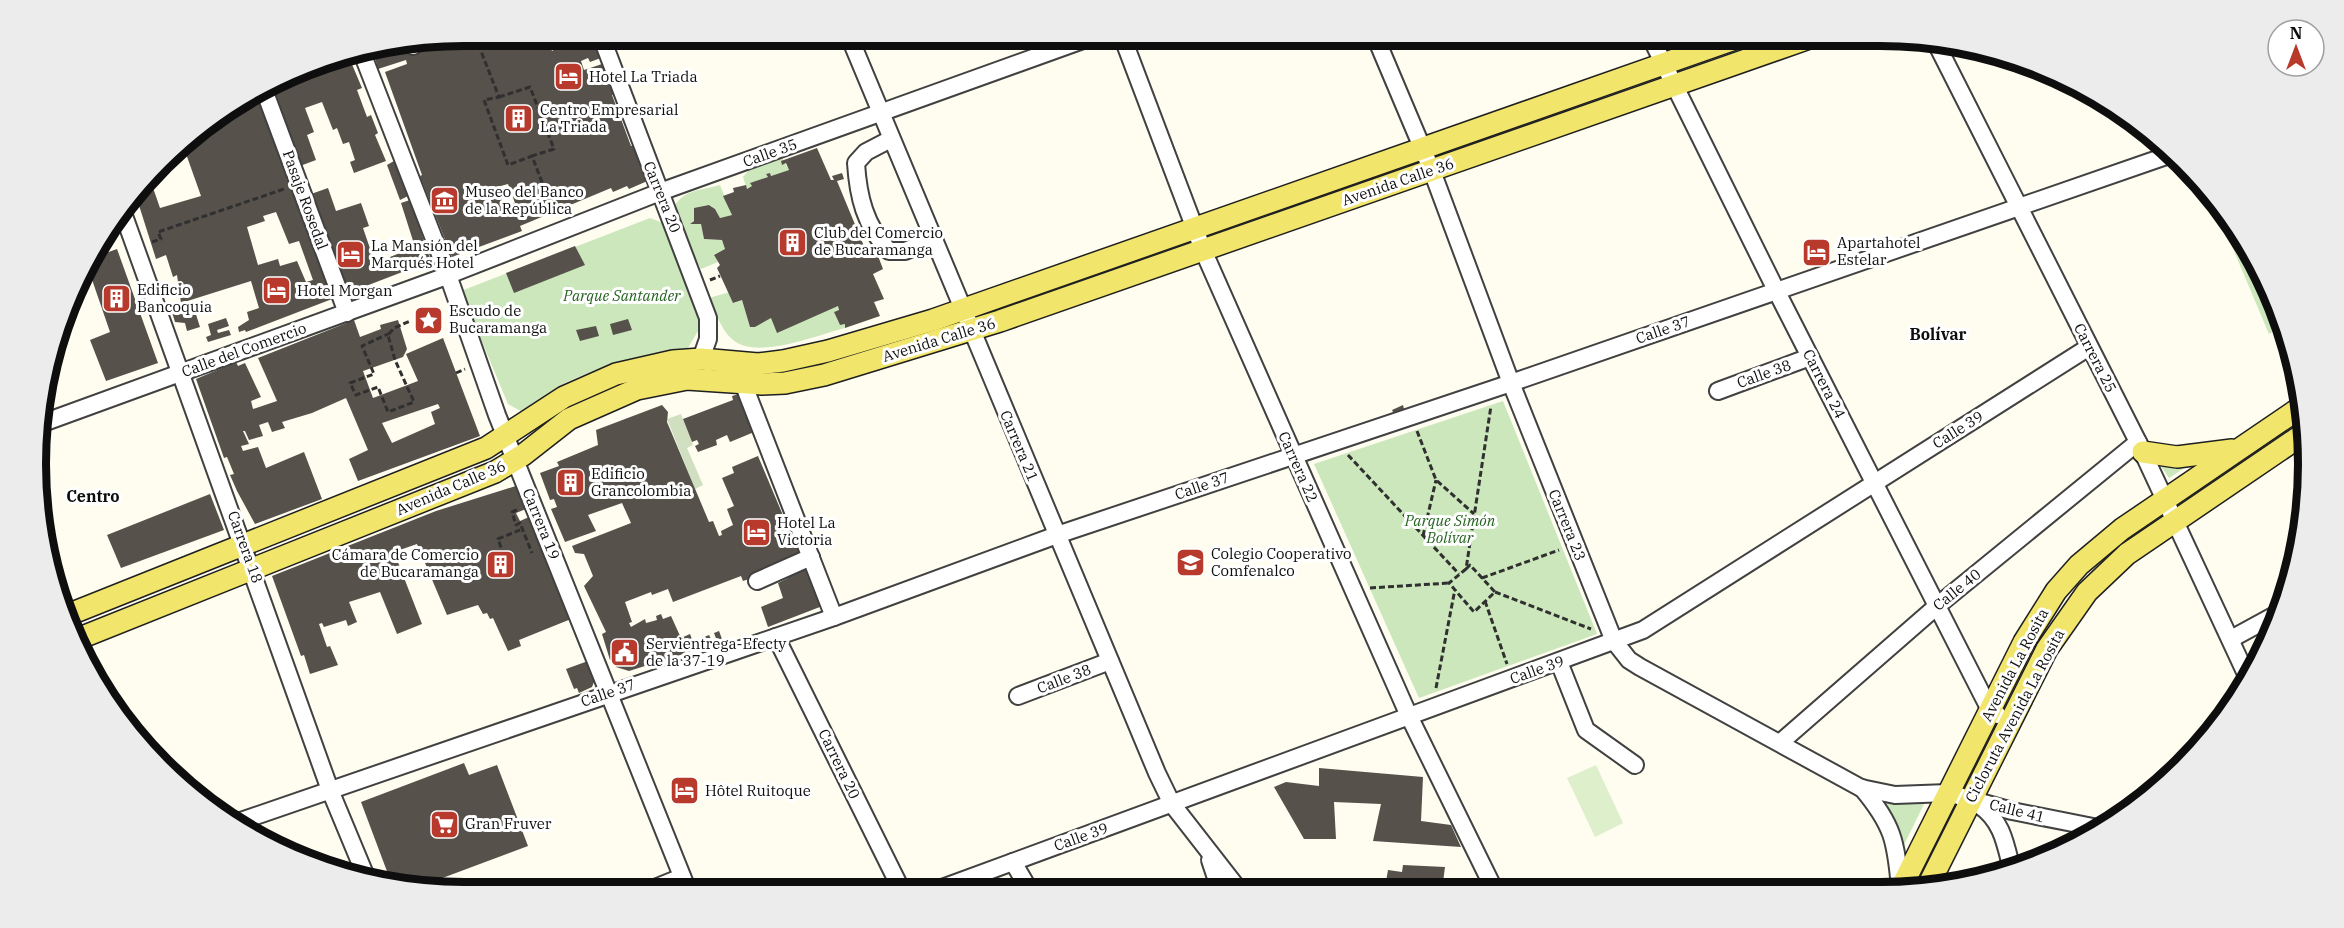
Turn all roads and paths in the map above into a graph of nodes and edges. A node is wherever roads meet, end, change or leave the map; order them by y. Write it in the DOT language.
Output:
graph roads {
  1 [pos="479,46"];
  2 [pos="605,46"];
  3 [pos="853,46"];
  4 [pos="1066,46"];
  5 [pos="1126,46"];
  6 [pos="1380,46"];
  7 [pos="1655,46"];
  8 [pos="1715,46"];
  9 [pos="1787,46"];
  10 [pos="1940,51"];
  11 [pos="364,59"];
  12 [pos="1664,64"];
  13 [pos="1675,86"];
  14 [pos="266,96"];
  15 [pos="499,97"];
  16 [pos="880,113"];
  17 [pos="891,139"];
  18 [pos="1424,149"];
  19 [pos="532,156"];
  20 [pos="2163,157"];
  21 [pos="1432,171"];
  22 [pos="298,183"];
  23 [pos="660,192"];
  24 [pos="2017,207"];
  25 [pos="126,220"];
  26 [pos="1196,229"];
  27 [pos="561,231"];
  28 [pos="933,239"];
  29 [pos="136,247"];
  30 [pos="1203,250"];
  31 [pos="448,275"];
  32 [pos="1776,290"];
  33 [pos="963,310"];
  34 [pos="347,313"];
  35 [pos="410,321"];
  36 [pos="971,330"];
  37 [pos="390,333"];
  38 [pos="2089,347"];
  39 [pos="1810,357"];
  40 [pos="701,359"];
  41 [pos="182,373"];
  42 [pos="743,383"];
  43 [pos="1511,383"];
  44 [pos="1494,389"];
  45 [pos="1718,391"];
  46 [pos="2294,412"];
  47 [pos="1412,416"];
  48 [pos="49,417"];
  49 [pos="506,437"];
  50 [pos="2297,438"];
  51 [pos="1334,441"];
  52 [pos="2141,447"];
  53 [pos="2238,449"];
  54 [pos="1293,455"];
  55 [pos="516,460"];
  56 [pos="1436,480"];
  57 [pos="1874,483"];
  58 [pos="2166,499"];
  59 [pos="512,512"];
  60 [pos="1474,514"];
  61 [pos="2176,520"];
  62 [pos="522,529"];
  63 [pos="1057,535"];
  64 [pos="1424,536"];
  65 [pos="244,544"];
  66 [pos="1575,544"];
  67 [pos="504,556"];
  68 [pos="811,557"];
  69 [pos="535,560"];
  70 [pos="253,569"];
  71 [pos="1466,569"];
  72 [pos="1459,574"];
  73 [pos="1482,578"];
  74 [pos="757,581"];
  75 [pos="1449,583"];
  76 [pos="1455,589"];
  77 [pos="1353,590"];
  78 [pos="1495,592"];
  79 [pos="1485,601"];
  80 [pos="1937,606"];
  81 [pos="74,612"];
  82 [pos="834,617"];
  83 [pos="2268,619"];
  84 [pos="84,636"];
  85 [pos="776,637"];
  86 [pos="1613,639"];
  87 [pos="2231,639"];
  88 [pos="1110,661"];
  89 [pos="1559,662"];
  90 [pos="2244,669"];
  91 [pos="1512,679"];
  92 [pos="609,693"];
  93 [pos="1018,696"];
  94 [pos="1432,708"];
  95 [pos="1990,710"];
  96 [pos="1409,717"];
  97 [pos="2010,722"];
  98 [pos="1781,742"];
  99 [pos="1635,765"];
  100 [pos="1861,788"];
  101 [pos="330,790"];
  102 [pos="1948,793"];
  103 [pos="1971,799"];
  104 [pos="1172,804"];
  105 [pos="245,820"];
  106 [pos="2089,826"];
  107 [pos="1206,847"];
  108 [pos="2010,860"];
  109 [pos="1013,862"];
  110 [pos="363,868"];
  111 [pos="1932,878"];
  112 [pos="1899,881"];
  113 [pos="1903,881"];
  114 [pos="684,882"];
  115 [pos="898,882"];
  116 [pos="959,882"];
  117 [pos="1025,882"];
  118 [pos="1217,882"];
  119 [pos="1233,882"];
  120 [pos="1491,882"];
  1 -- 15 [label="path"];
  2 -- 23 [label="street, Carrera 20"];
  3 -- 16 [label="street, Carrera 21"];
  4 -- 16 [label="street, Calle 35"];
  5 -- 26 [label="street, Carrera 22"];
  6 -- 18 [label="street, Carrera 23"];
  7 -- 12 [label="street, Carrera 24"];
  8 -- 12 [label="main road, Avenida Calle 36"];
  9 -- 13 [label="main road, Avenida Calle 36"];
  10 -- 24 [label="street, Carrera 25"];
  11 -- 31 [label="street, Carrera 19"];
  12 -- 13 [label="street, Carrera 24"];
  12 -- 18 [label="main road, Avenida Calle 36"];
  13 -- 21 [label="main road, Avenida Calle 36"];
  13 -- 32 [label="street, Carrera 24"];
  14 -- 22 [label="street, Pasaje Rosedal"];
  15 -- 19 [label="path"];
  15 -- 19 [label="path"];
  16 -- 17 [label="street, Carrera 21"];
  16 -- 23 [label="street, Calle 35"];
  17 -- 28 [label="street, Carrera 21"];
  17 -- 28 [label="street"];
  18 -- 21 [label="street, Carrera 23"];
  18 -- 26 [label="main road, Avenida Calle 36"];
  19 -- 27 [label="path"];
  20 -- 24 [label="street, Calle 37"];
  21 -- 30 [label="main road, Avenida Calle 36"];
  21 -- 43 [label="street, Carrera 23"];
  22 -- 29 [label="path"];
  22 -- 34 [label="street, Pasaje Rosedal"];
  23 -- 27 [label="street, Calle 35"];
  23 -- 40 [label="street, Carrera 20"];
  24 -- 32 [label="street, Calle 37"];
  24 -- 38 [label="street, Carrera 25"];
  25 -- 29 [label="street, Carrera 18"];
  26 -- 30 [label="street, Carrera 22"];
  26 -- 33 [label="main road, Avenida Calle 36"];
  27 -- 31 [label="street, Calle 35"];
  28 -- 33 [label="street, Carrera 21"];
  29 -- 41 [label="street, Carrera 18"];
  30 -- 36 [label="main road, Avenida Calle 36"];
  30 -- 54 [label="street, Carrera 22"];
  31 -- 34 [label="street, Calle del Comercio"];
  31 -- 49 [label="street, Carrera 19"];
  32 -- 39 [label="street, Carrera 24"];
  32 -- 43 [label="street, Calle 37"];
  33 -- 36 [label="street, Carrera 21"];
  33 -- 40 [label="main road, Avenida Calle 36"];
  34 -- 41 [label="street, Calle del Comercio"];
  35 -- 37 [label="path"];
  36 -- 42 [label="main road, Avenida Calle 36"];
  36 -- 63 [label="street, Carrera 21"];
  37 -- 37 [label="path"];
  38 -- 52 [label="street, Carrera 25"];
  38 -- 57 [label="street, Calle 39"];
  39 -- 45 [label="street, Calle 38"];
  39 -- 57 [label="street, Carrera 24"];
  40 -- 49 [label="main road, Avenida Calle 36"];
  41 -- 48 [label="street, Calle del Comercio"];
  41 -- 65 [label="street, Carrera 18"];
  42 -- 55 [label="main road, Avenida Calle 36"];
  42 -- 68 [label="street"];
  43 -- 44 [label="street, Calle 37"];
  43 -- 66 [label="street, Carrera 23"];
  44 -- 47 [label="street, Calle 37"];
  44 -- 60 [label="path"];
  46 -- 53 [label="main road, Avenida La Rosita"];
  47 -- 51 [label="street, Calle 37"];
  47 -- 56 [label="path"];
  49 -- 55 [label="street, Carrera 19"];
  49 -- 65 [label="main road, Avenida Calle 36"];
  50 -- 61 [label="main road, Avenida La Rosita"];
  51 -- 54 [label="street, Calle 37"];
  51 -- 64 [label="path"];
  52 -- 53 [label="main road"];
  52 -- 58 [label="street, Carrera 25"];
  52 -- 80 [label="street, Calle 40"];
  53 -- 58 [label="main road, Avenida La Rosita"];
  54 -- 63 [label="street, Calle 37"];
  54 -- 77 [label="street, Carrera 22"];
  55 -- 70 [label="main road, Avenida Calle 36"];
  55 -- 92 [label="street, Carrera 19"];
  56 -- 60 [label="path"];
  56 -- 64 [label="path"];
  57 -- 80 [label="street, Carrera 24"];
  57 -- 86 [label="street, Calle 39"];
  58 -- 61 [label="street, Carrera 25"];
  58 -- 95 [label="main road, Avenida La Rosita"];
  59 -- 62 [label="path"];
  60 -- 71 [label="path"];
  61 -- 87 [label="street, Carrera 25"];
  61 -- 97 [label="main road, Avenida La Rosita"];
  62 -- 67 [label="path"];
  62 -- 69 [label="path"];
  63 -- 82 [label="street, Calle 37"];
  63 -- 88 [label="street, Carrera 21"];
  64 -- 72 [label="path"];
  65 -- 70 [label="street, Carrera 18"];
  65 -- 81 [label="main road, Avenida Calle 36"];
  66 -- 73 [label="path"];
  66 -- 86 [label="street, Carrera 23"];
  68 -- 74 [label="street"];
  68 -- 82 [label="street"];
  70 -- 84 [label="main road, Avenida Calle 36"];
  70 -- 101 [label="street, Carrera 18"];
  71 -- 72 [label="path"];
  71 -- 73 [label="path"];
  72 -- 75 [label="path"];
  73 -- 78 [label="path"];
  75 -- 76 [label="path"];
  75 -- 77 [label="path"];
  76 -- 79 [label="path"];
  76 -- 94 [label="path"];
  77 -- 96 [label="street, Carrera 22"];
  78 -- 79 [label="path"];
  78 -- 86 [label="path"];
  79 -- 91 [label="path"];
  80 -- 95 [label="street, Carrera 24"];
  80 -- 98 [label="street, Calle 40"];
  82 -- 85 [label="street, Calle 37"];
  83 -- 87 [label="street"];
  85 -- 92 [label="street, Calle 37"];
  85 -- 115 [label="street, Carrera 20"];
  86 -- 89 [label="street, Calle 39"];
  86 -- 98 [label="street, Carrera 23"];
  87 -- 90 [label="street, Carrera 25"];
  88 -- 93 [label="street, Calle 38"];
  88 -- 104 [label="street, Carrera 21"];
  89 -- 91 [label="street, Calle 39"];
  89 -- 99 [label="street"];
  91 -- 94 [label="street, Calle 39"];
  92 -- 101 [label="street, Calle 37"];
  92 -- 114 [label="street, Carrera 19"];
  94 -- 96 [label="street, Calle 39"];
  95 -- 97 [label="street"];
  95 -- 102 [label="main road, Avenida La Rosita"];
  96 -- 104 [label="street, Calle 39"];
  96 -- 120 [label="street, Carrera 22"];
  97 -- 103 [label="main road, Avenida La Rosita"];
  98 -- 100 [label="street, Carrera 23"];
  100 -- 102 [label="street, Carrera 23"];
  100 -- 112 [label="street"];
  101 -- 105 [label="street, Calle 37"];
  101 -- 110 [label="street, Carrera 18"];
  102 -- 103 [label="street, Carrera 23"];
  102 -- 113 [label="main road, Avenida La Rosita"];
  103 -- 106 [label="street, Calle 41"];
  103 -- 108 [label="street"];
  103 -- 111 [label="main road, Avenida La Rosita"];
  104 -- 107 [label="street, Carrera 21"];
  104 -- 109 [label="street, Calle 39"];
  107 -- 118 [label="street, Carrera 21"];
  107 -- 119 [label="street, Carrera 21"];
  109 -- 116 [label="street, Calle 39"];
  109 -- 117 [label="street"];
}
